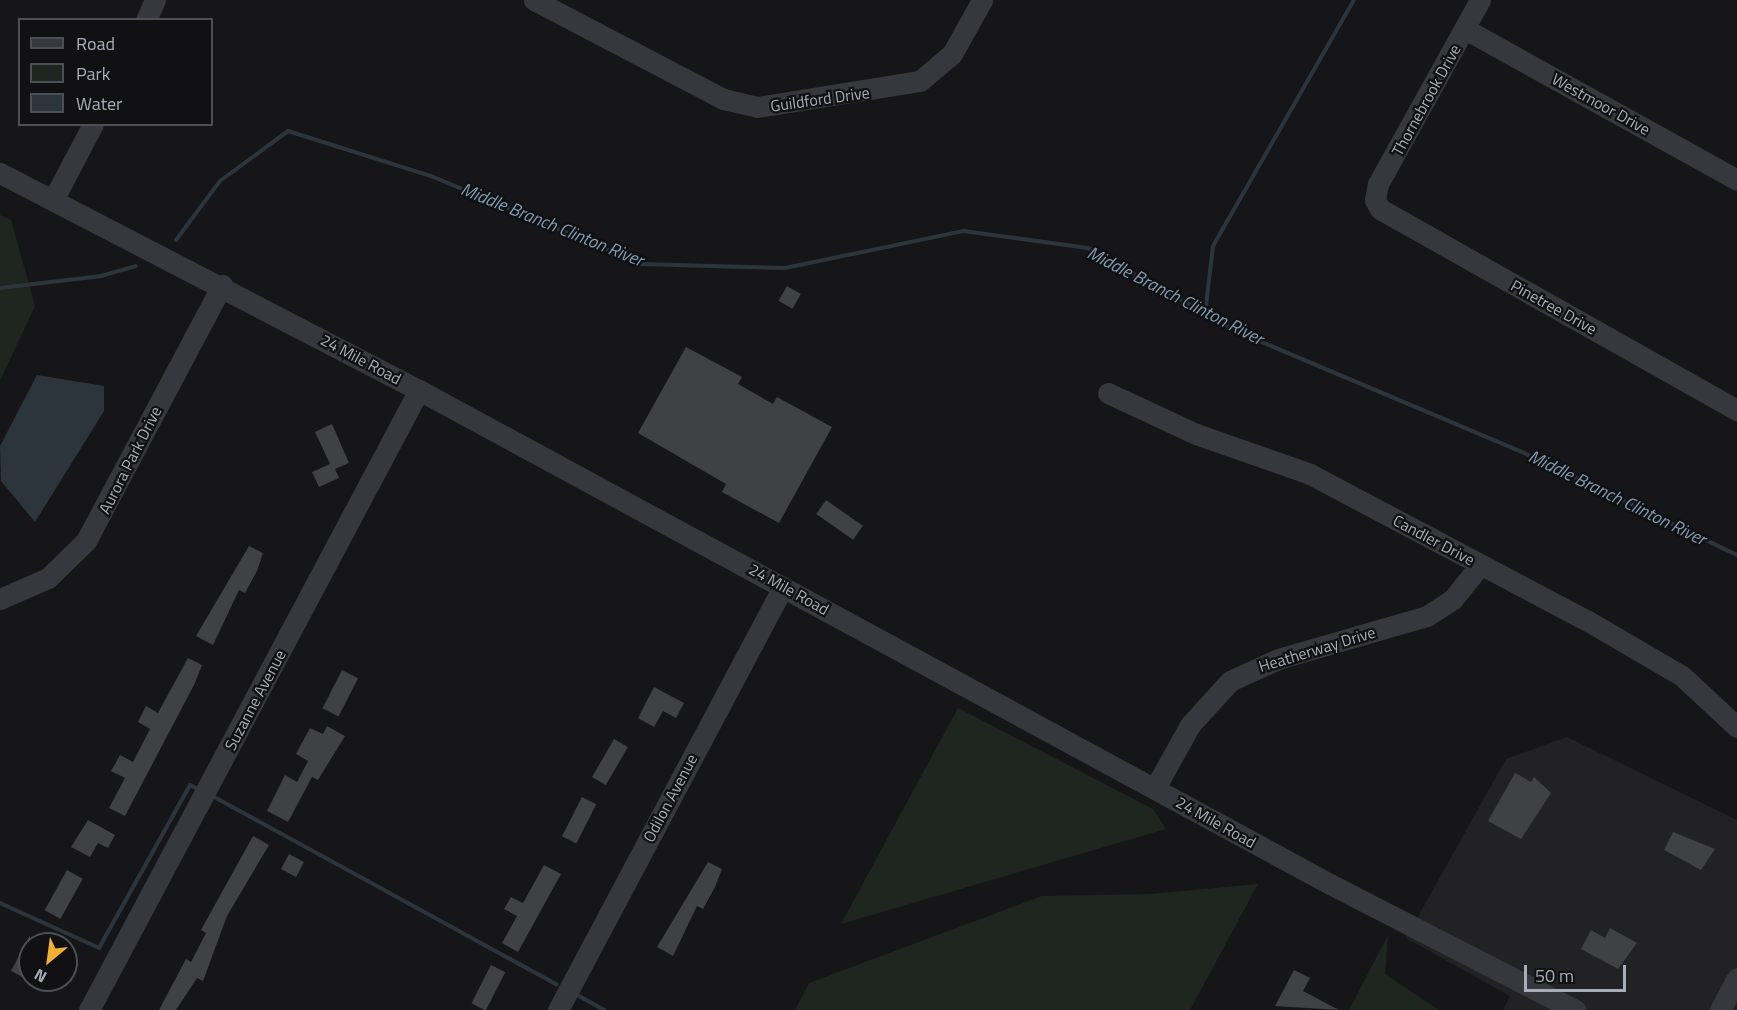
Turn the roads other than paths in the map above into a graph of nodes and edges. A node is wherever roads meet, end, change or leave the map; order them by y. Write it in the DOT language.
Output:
graph roads {
  1 [pos="155,0"];
  2 [pos="534,0"];
  3 [pos="982,0"];
  4 [pos="1480,0"];
  5 [pos="147,18"];
  6 [pos="1465,29"];
  7 [pos="92,126"];
  8 [pos="0,173"];
  9 [pos="1737,180"];
  10 [pos="53,200"];
  11 [pos="1375,200"];
  12 [pos="222,285"];
  13 [pos="419,390"];
  14 [pos="1108,393"];
  15 [pos="1737,410"];
  16 [pos="1480,565"];
  17 [pos="783,587"];
  18 [pos="0,599"];
  19 [pos="1737,727"];
  20 [pos="1155,789"];
  21 [pos="1737,978"];
  22 [pos="563,1008"];
  23 [pos="89,1010"];
  24 [pos="1575,1010"];
  25 [pos="1720,1010"];
  1 -- 5 [label="street"];
  2 -- 3 [label="street, Guildford Drive"];
  4 -- 6 [label="street, Thornebrook Drive"];
  6 -- 9 [label="street, Westmoor Drive"];
  6 -- 11 [label="street, Thornebrook Drive"];
  7 -- 10 [label="street"];
  8 -- 10 [label="street, 24 Mile Road"];
  10 -- 12 [label="street, 24 Mile Road"];
  11 -- 15 [label="street, Pinetree Drive"];
  12 -- 13 [label="street, 24 Mile Road"];
  12 -- 18 [label="street, Aurora Park Drive"];
  13 -- 17 [label="street, 24 Mile Road"];
  13 -- 23 [label="street, Suzanne Avenue"];
  14 -- 16 [label="street, Candler Drive"];
  16 -- 19 [label="street, Candler Drive"];
  16 -- 20 [label="street, Heatherway Drive"];
  17 -- 20 [label="street, 24 Mile Road"];
  17 -- 22 [label="street, Odilon Avenue"];
  20 -- 24 [label="street, 24 Mile Road"];
  21 -- 25 [label="street"];
}
